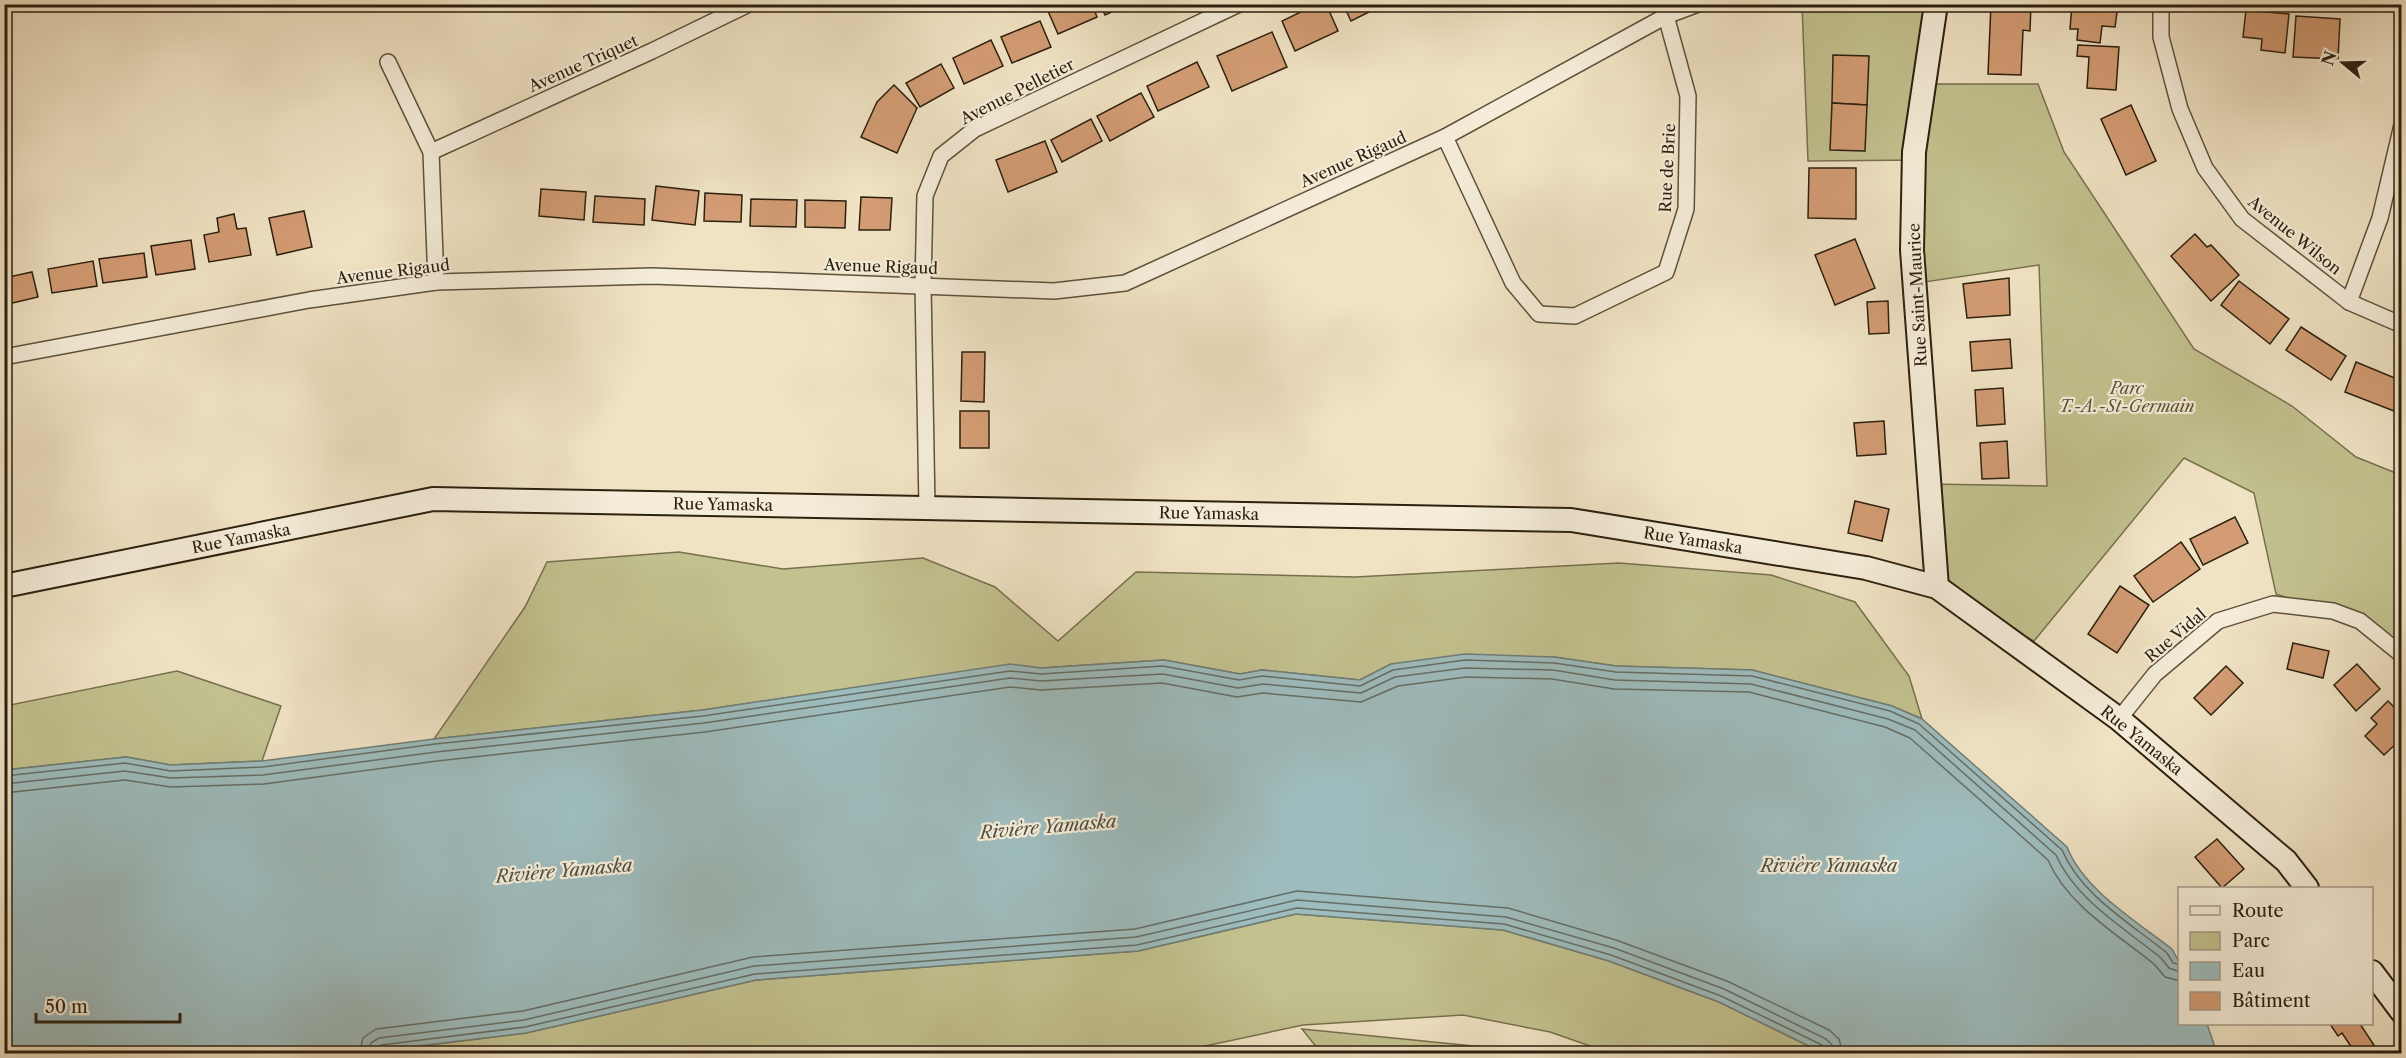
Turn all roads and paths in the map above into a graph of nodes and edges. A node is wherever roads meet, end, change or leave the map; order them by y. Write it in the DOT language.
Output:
graph roads {
  1 [pos="749,4"];
  2 [pos="1239,4"];
  3 [pos="1698,4"];
  4 [pos="1935,4"];
  5 [pos="2161,4"];
  6 [pos="1666,16"];
  7 [pos="388,62"];
  8 [pos="2402,125"];
  9 [pos="1445,137"];
  10 [pos="431,152"];
  11 [pos="436,282"];
  12 [pos="923,285"];
  13 [pos="2349,302"];
  14 [pos="2402,325"];
  15 [pos="4,357"];
  16 [pos="927,508"];
  17 [pos="4,586"];
  18 [pos="1937,587"];
  19 [pos="2402,655"];
  20 [pos="2119,719"];
  21 [pos="2306,887"];
  22 [pos="2373,973"];
  23 [pos="2402,1012"];
  1 -- 10 [label="street, Avenue Triquet"];
  2 -- 12 [label="street, Avenue Pelletier"];
  3 -- 6 [label="street, Avenue Rigaud"];
  4 -- 18 [label="street, Rue Saint-Maurice"];
  5 -- 13 [label="street, Avenue Wilson"];
  6 -- 9 [label="street, Avenue Rigaud"];
  6 -- 9 [label="street, Rue de Brie"];
  7 -- 10 [label="street"];
  8 -- 13 [label="street"];
  9 -- 12 [label="street, Avenue Rigaud"];
  10 -- 11 [label="street"];
  11 -- 12 [label="street, Avenue Rigaud"];
  11 -- 15 [label="street, Avenue Rigaud"];
  12 -- 16 [label="street, Avenue Pelletier"];
  13 -- 14 [label="street, Avenue Wilson"];
  16 -- 17 [label="street, Rue Yamaska"];
  16 -- 18 [label="street, Rue Yamaska"];
  18 -- 20 [label="street, Rue Yamaska"];
  19 -- 20 [label="street, Rue Vidal"];
  20 -- 21 [label="street, Rue Yamaska"];
  22 -- 23 [label="street"];
}
